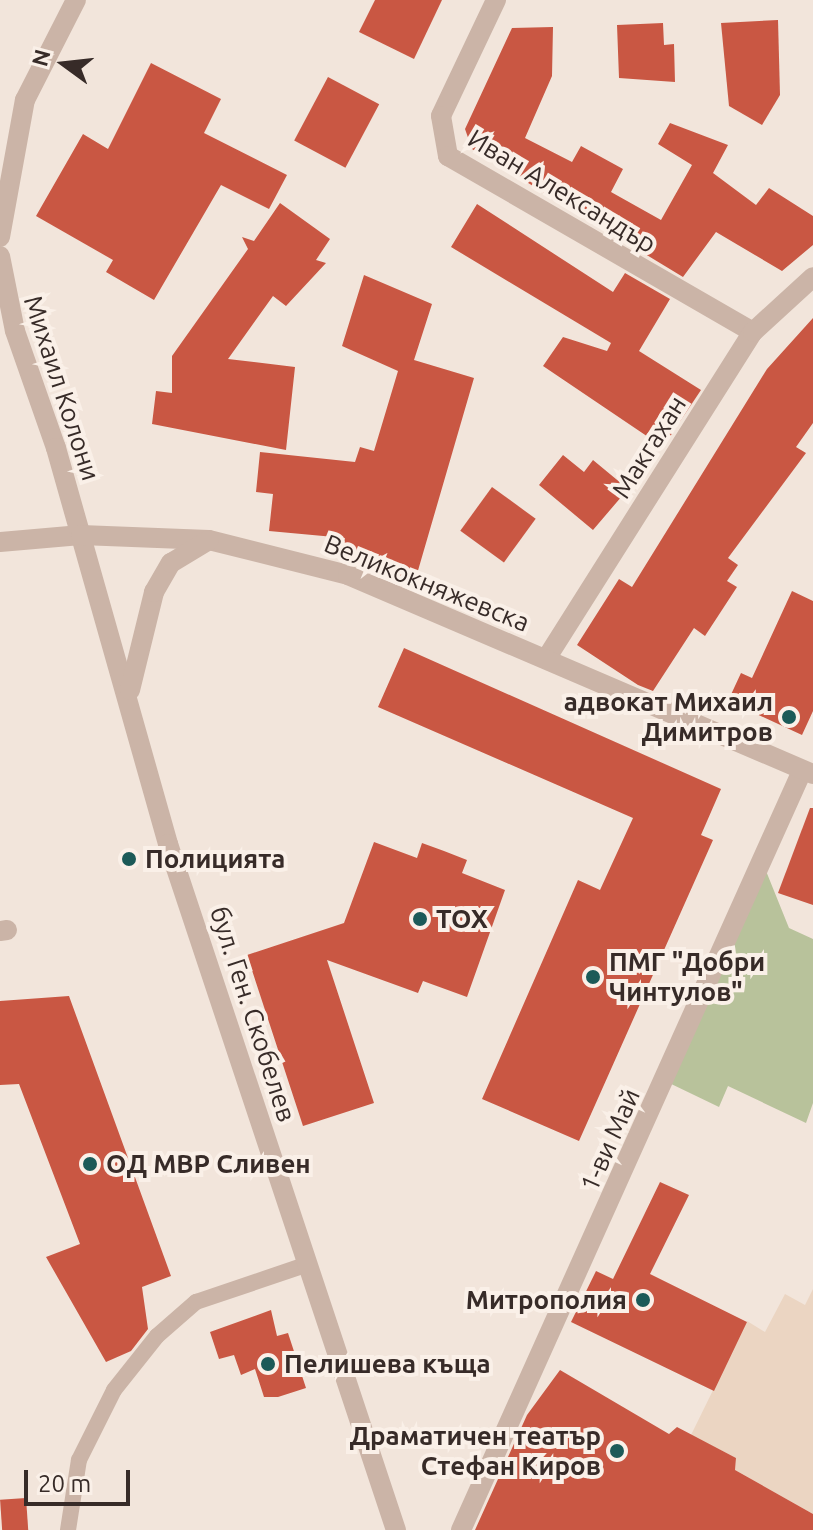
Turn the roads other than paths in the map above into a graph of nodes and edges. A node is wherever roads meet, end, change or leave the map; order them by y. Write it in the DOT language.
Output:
graph roads {
  1 [pos="76,0"];
  2 [pos="496,0"];
  3 [pos="0,237"];
  4 [pos="0,256"];
  5 [pos="813,277"];
  6 [pos="753,332"];
  7 [pos="81,535"];
  8 [pos="209,540"];
  9 [pos="0,542"];
  10 [pos="546,659"];
  11 [pos="129,694"];
  12 [pos="808,772"];
  13 [pos="308,1264"];
  14 [pos="68,1530"];
  15 [pos="396,1530"];
  16 [pos="461,1530"];
  1 -- 3 [label="street"];
  2 -- 6 [label="street, Иван Александър"];
  4 -- 7 [label="street, Михаил Колони"];
  5 -- 6 [label="street, Макгахан"];
  6 -- 10 [label="street, Макгахан"];
  7 -- 8 [label="street, Великокняжевска"];
  7 -- 9 [label="street, Великокняжевска"];
  7 -- 11 [label="street, Михаил Колони"];
  8 -- 10 [label="street, Великокняжевска"];
  8 -- 11 [label="street"];
  10 -- 12 [label="street, Великокняжевска"];
  11 -- 13 [label="street, бул. Ген. Скобелев"];
  12 -- 16 [label="street, 1-ви Май"];
  13 -- 14 [label="lane"];
  13 -- 15 [label="street, бул. Ген. Скобелев"];
}
